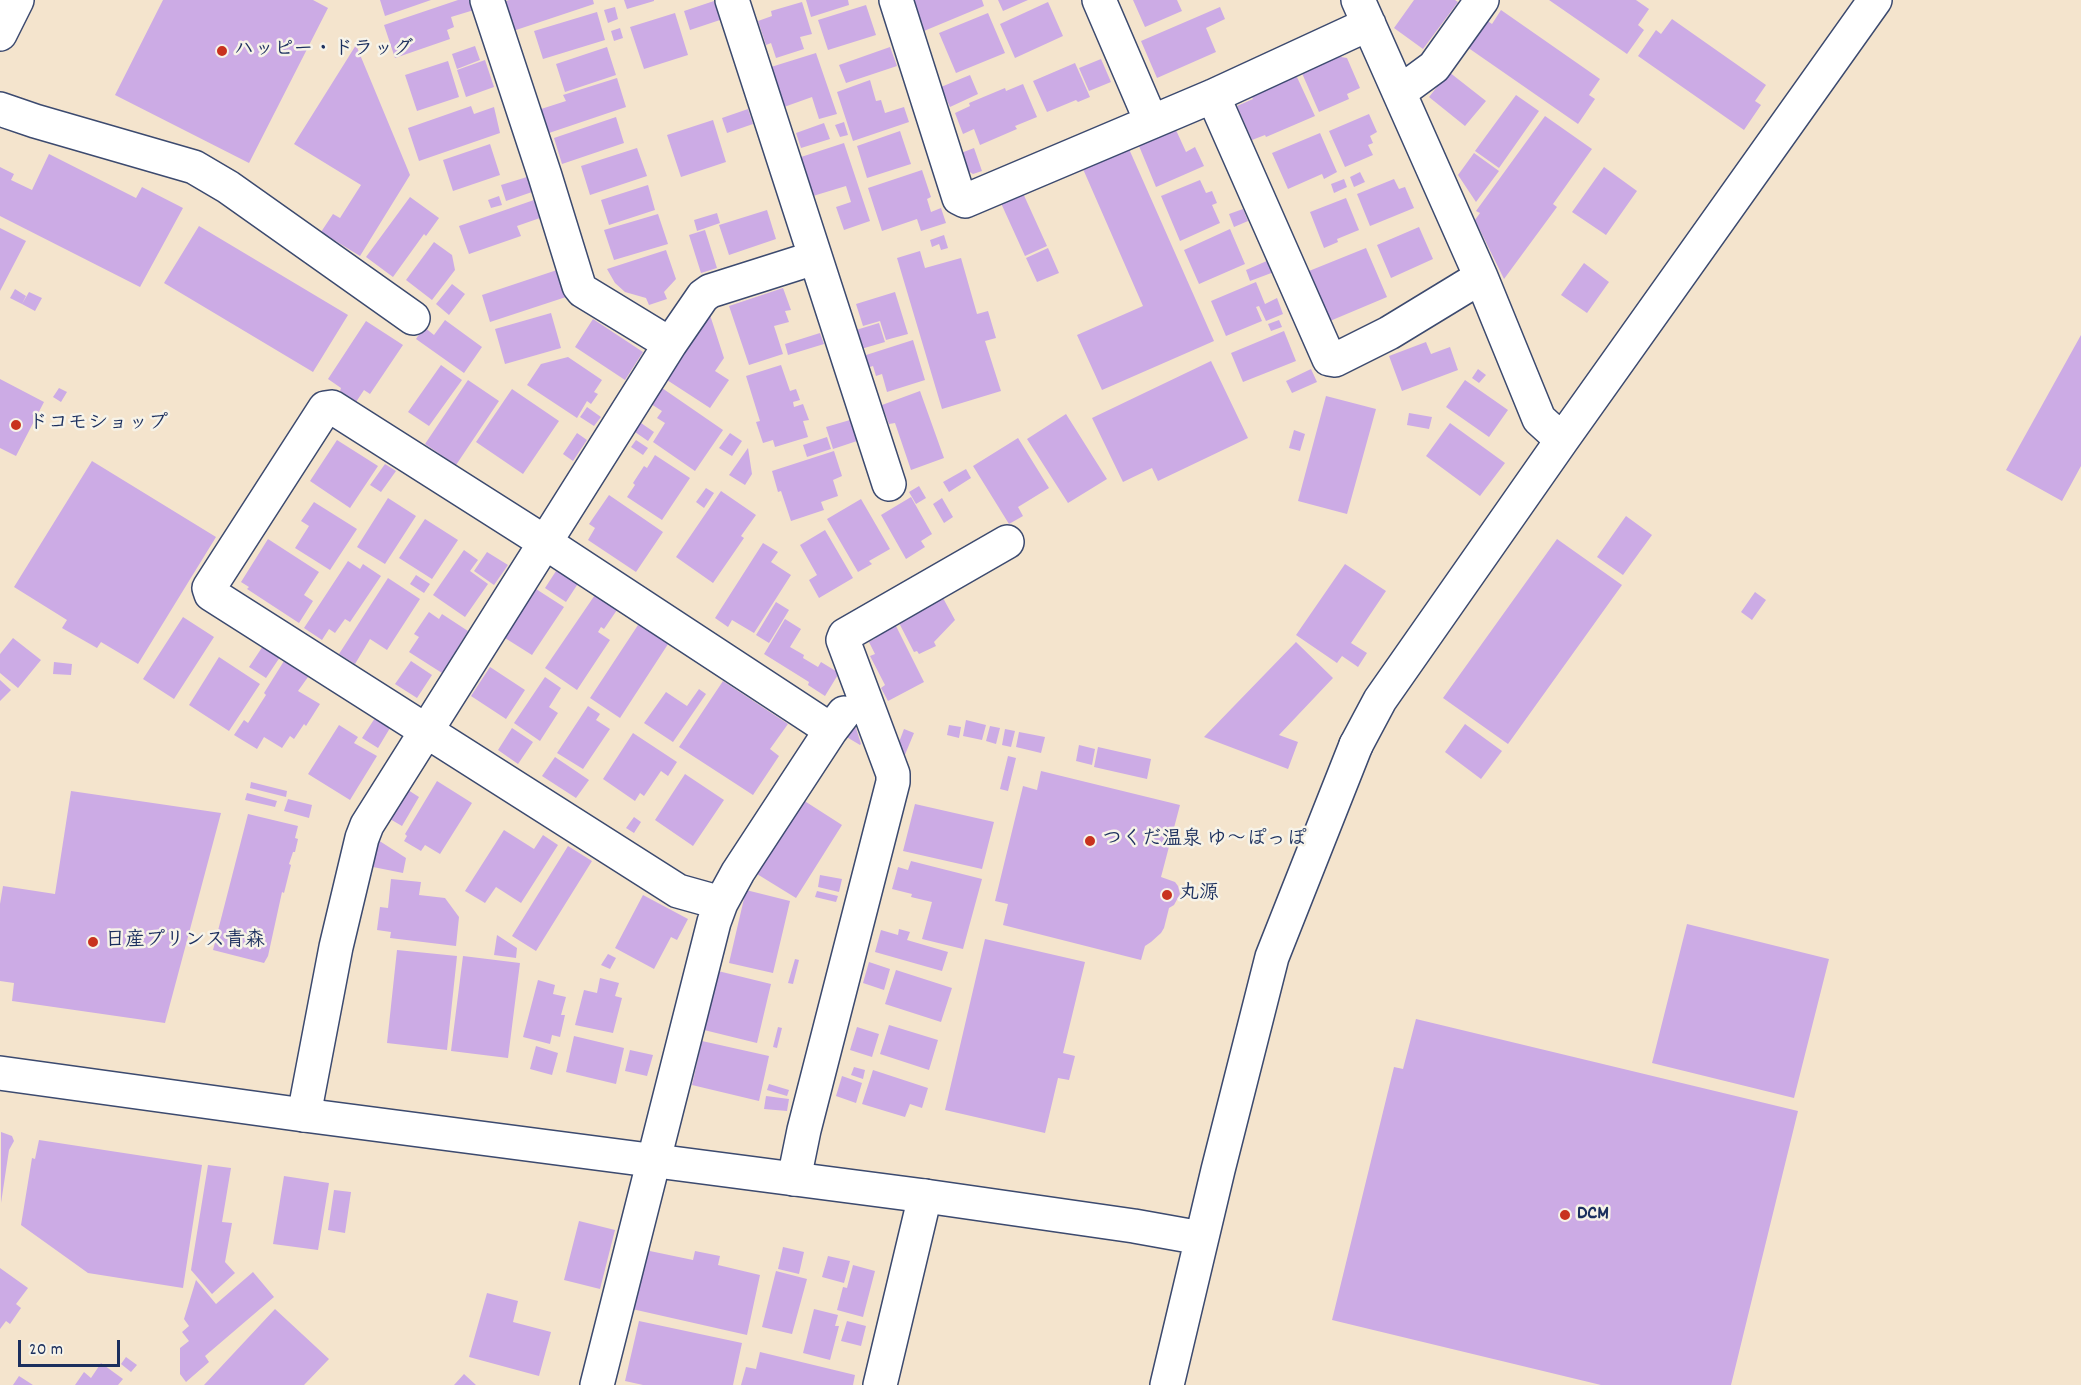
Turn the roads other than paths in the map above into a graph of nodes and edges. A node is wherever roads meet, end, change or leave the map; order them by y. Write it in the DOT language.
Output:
graph roads {
  1 [pos="487,0"];
  2 [pos="732,0"];
  3 [pos="896,0"];
  4 [pos="1099,0"];
  5 [pos="1482,0"];
  6 [pos="1875,0"];
  7 [pos="1364,12"];
  8 [pos="1400,92"];
  9 [pos="1213,96"];
  10 [pos="0,109"];
  11 [pos="1151,122"];
  12 [pos="814,258"];
  13 [pos="1481,277"];
  14 [pos="413,318"];
  15 [pos="670,344"];
  16 [pos="1562,440"];
  17 [pos="889,484"];
  18 [pos="1007,542"];
  19 [pos="546,543"];
  20 [pos="864,695"];
  21 [pos="831,730"];
  22 [pos="427,731"];
  23 [pos="721,903"];
  24 [pos="0,1072"];
  25 [pos="304,1115"];
  26 [pos="654,1160"];
  27 [pos="794,1179"];
  28 [pos="925,1196"];
  29 [pos="1201,1238"];
  30 [pos="597,1385"];
  31 [pos="879,1385"];
  32 [pos="1167,1385"];
  1 -- 15 [label="street"];
  2 -- 12 [label="street"];
  3 -- 11 [label="street"];
  4 -- 11 [label="street"];
  5 -- 8 [label="street"];
  6 -- 16 [label="street"];
  7 -- 8 [label="street"];
  7 -- 9 [label="street"];
  8 -- 13 [label="street"];
  9 -- 11 [label="street"];
  9 -- 13 [label="street"];
  10 -- 14 [label="street"];
  12 -- 15 [label="street"];
  12 -- 17 [label="street"];
  13 -- 16 [label="street"];
  15 -- 19 [label="street"];
  16 -- 29 [label="street"];
  18 -- 20 [label="street"];
  19 -- 21 [label="street"];
  19 -- 22 [label="street"];
  19 -- 22 [label="street"];
  20 -- 21 [label="street"];
  20 -- 27 [label="street"];
  21 -- 23 [label="street"];
  22 -- 23 [label="street"];
  22 -- 25 [label="street"];
  23 -- 26 [label="street"];
  24 -- 25 [label="street"];
  25 -- 26 [label="street"];
  26 -- 27 [label="street"];
  26 -- 30 [label="street"];
  27 -- 28 [label="street"];
  28 -- 29 [label="street"];
  28 -- 31 [label="street"];
  29 -- 32 [label="street"];
}
